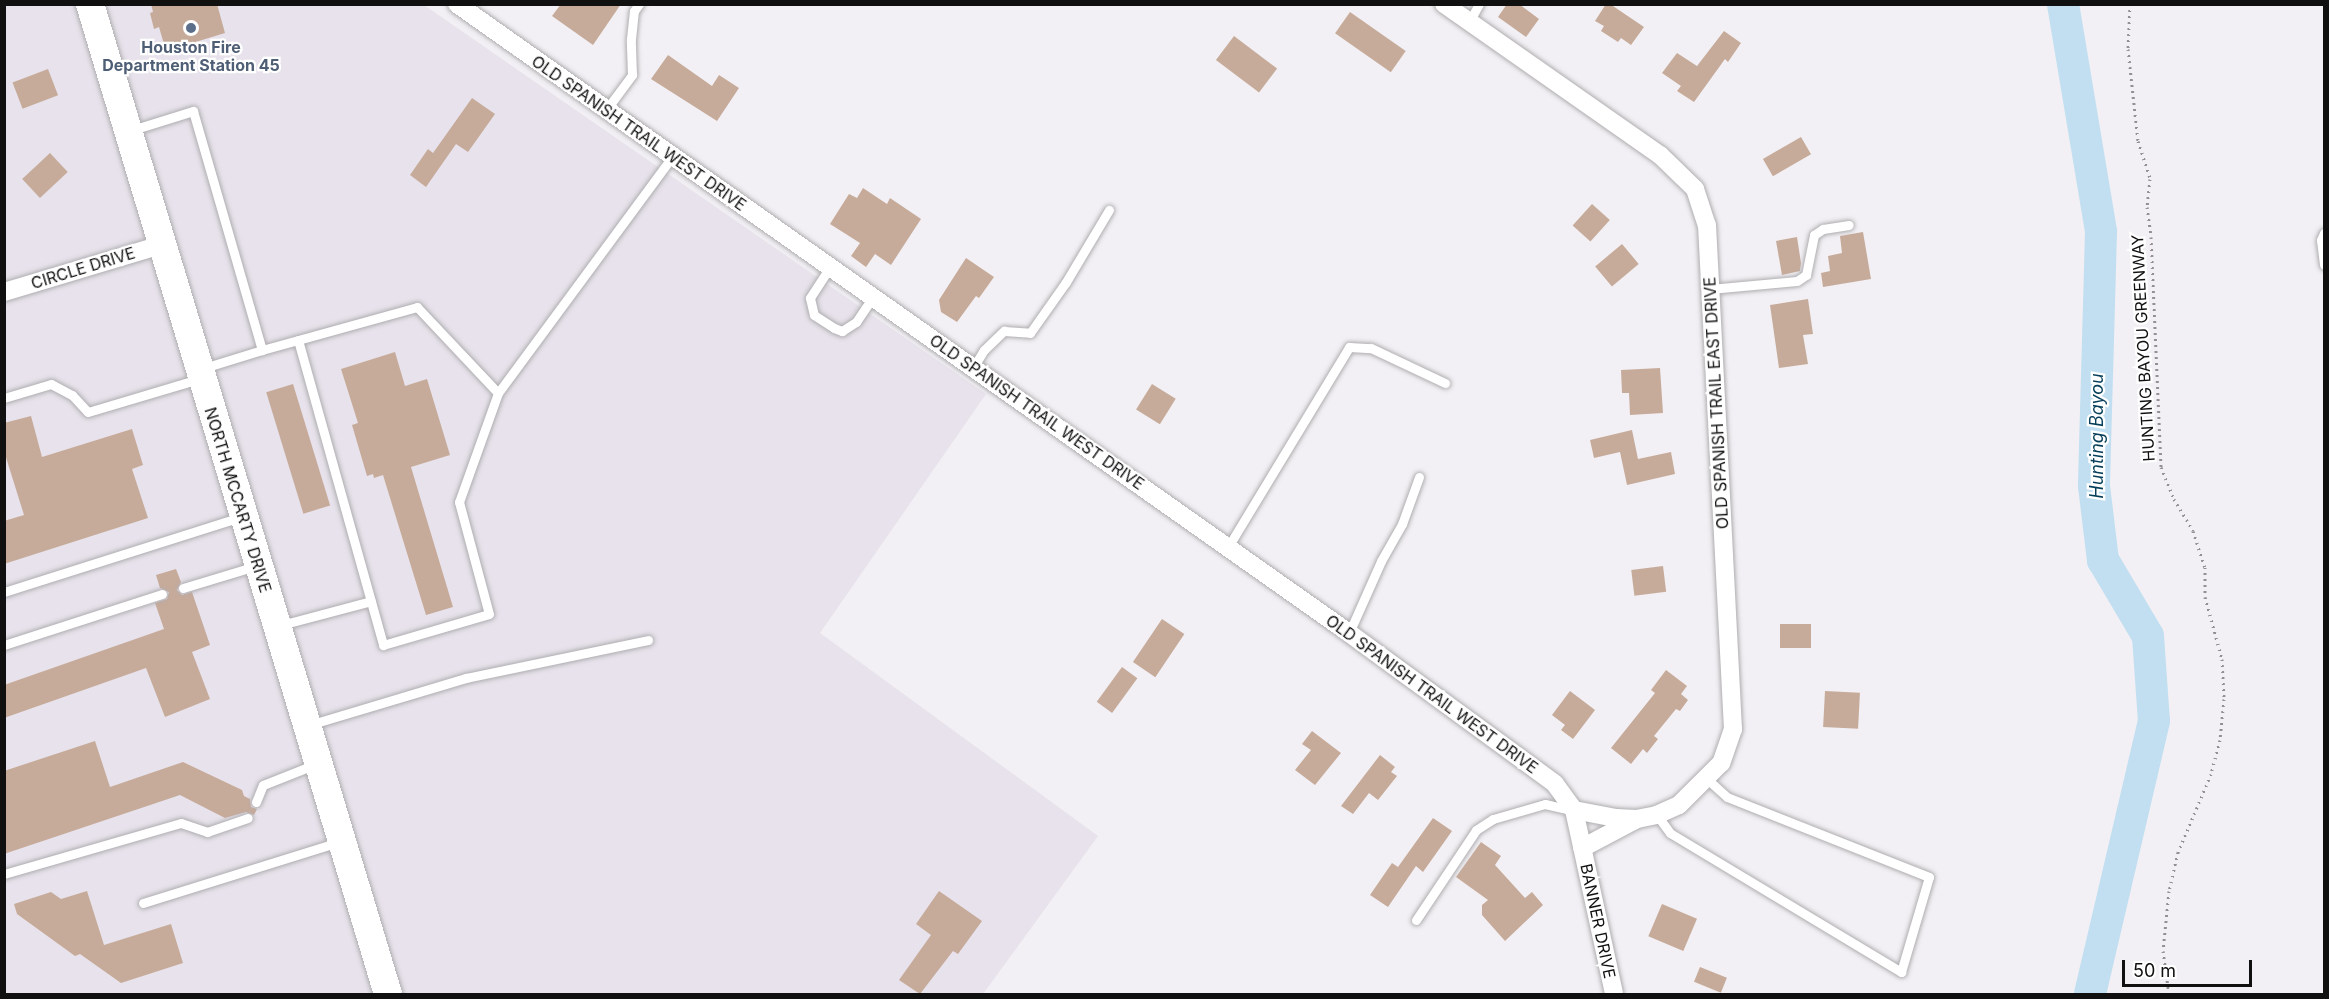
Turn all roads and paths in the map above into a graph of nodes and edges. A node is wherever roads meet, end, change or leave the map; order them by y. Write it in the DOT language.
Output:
graph roads {
  1 [pos="90,4"];
  2 [pos="457,4"];
  3 [pos="639,4"];
  4 [pos="1444,4"];
  5 [pos="1479,4"];
  6 [pos="2130,4"];
  7 [pos="1469,22"];
  8 [pos="606,110"];
  9 [pos="128,132"];
  10 [pos="673,156"];
  11 [pos="1108,210"];
  12 [pos="1849,225"];
  13 [pos="2325,233"];
  14 [pos="161,245"];
  15 [pos="2325,265"];
  16 [pos="830,267"];
  17 [pos="1710,290"];
  18 [pos="4,292"];
  19 [pos="873,297"];
  20 [pos="298,340"];
  21 [pos="262,350"];
  22 [pos="974,368"];
  23 [pos="201,374"];
  24 [pos="1445,383"];
  25 [pos="498,393"];
  26 [pos="4,398"];
  27 [pos="1419,477"];
  28 [pos="244,517"];
  29 [pos="1228,547"];
  30 [pos="258,565"];
  31 [pos="183,588"];
  32 [pos="4,592"];
  33 [pos="162,594"];
  34 [pos="371,601"];
  35 [pos="277,626"];
  36 [pos="1349,633"];
  37 [pos="648,640"];
  38 [pos="4,645"];
  39 [pos="307,726"];
  40 [pos="318,763"];
  41 [pos="1707,779"];
  42 [pos="256,802"];
  43 [pos="1575,810"];
  44 [pos="1657,815"];
  45 [pos="248,818"];
  46 [pos="1637,819"];
  47 [pos="342,841"];
  48 [pos="1582,848"];
  49 [pos="4,874"];
  50 [pos="143,903"];
  51 [pos="1416,920"];
  52 [pos="388,994"];
  53 [pos="1614,994"];
  54 [pos="2169,994"];
  1 -- 9 [label="main road, NORTH MCCARTY DRIVE"];
  2 -- 8 [label="street, OLD SPANISH TRAIL WEST DRIVE"];
  3 -- 8 [label="lane"];
  4 -- 7 [label="street, OLD SPANISH TRAIL EAST DRIVE"];
  5 -- 7 [label="lane"];
  6 -- 54 [label="path, HUNTING BAYOU GREENWAY"];
  7 -- 17 [label="street, OLD SPANISH TRAIL EAST DRIVE"];
  8 -- 10 [label="street, OLD SPANISH TRAIL WEST DRIVE"];
  9 -- 14 [label="main road, NORTH MCCARTY DRIVE"];
  9 -- 21 [label="lane"];
  10 -- 16 [label="street, OLD SPANISH TRAIL WEST DRIVE"];
  10 -- 25 [label="lane"];
  11 -- 22 [label="lane"];
  12 -- 17 [label="lane"];
  13 -- 15 [label="lane"];
  14 -- 18 [label="street, CIRCLE DRIVE"];
  14 -- 23 [label="main road, NORTH MCCARTY DRIVE"];
  16 -- 19 [label="street, OLD SPANISH TRAIL WEST DRIVE"];
  16 -- 19 [label="lane"];
  17 -- 41 [label="street, OLD SPANISH TRAIL EAST DRIVE"];
  19 -- 22 [label="street, OLD SPANISH TRAIL WEST DRIVE"];
  20 -- 21 [label="lane"];
  20 -- 25 [label="lane"];
  20 -- 34 [label="lane"];
  21 -- 23 [label="lane"];
  22 -- 29 [label="street, OLD SPANISH TRAIL WEST DRIVE"];
  23 -- 26 [label="lane"];
  23 -- 28 [label="main road, NORTH MCCARTY DRIVE"];
  24 -- 29 [label="lane"];
  25 -- 34 [label="lane"];
  27 -- 36 [label="lane"];
  28 -- 30 [label="main road, NORTH MCCARTY DRIVE"];
  28 -- 32 [label="lane"];
  29 -- 36 [label="street, OLD SPANISH TRAIL WEST DRIVE"];
  30 -- 31 [label="lane"];
  30 -- 35 [label="main road, NORTH MCCARTY DRIVE"];
  33 -- 38 [label="lane"];
  34 -- 35 [label="lane"];
  35 -- 39 [label="main road, NORTH MCCARTY DRIVE"];
  36 -- 43 [label="street, OLD SPANISH TRAIL WEST DRIVE"];
  37 -- 39 [label="lane"];
  39 -- 40 [label="main road, NORTH MCCARTY DRIVE"];
  40 -- 42 [label="lane"];
  40 -- 47 [label="main road, NORTH MCCARTY DRIVE"];
  41 -- 44 [label="street, OLD SPANISH TRAIL EAST DRIVE"];
  41 -- 44 [label="lane"];
  43 -- 46 [label="street"];
  43 -- 48 [label="street, OLD SPANISH TRAIL WEST DRIVE"];
  43 -- 51 [label="lane"];
  44 -- 46 [label="street, OLD SPANISH TRAIL EAST DRIVE"];
  45 -- 49 [label="lane"];
  46 -- 48 [label="street, OLD SPANISH TRAIL EAST DRIVE"];
  47 -- 50 [label="lane"];
  47 -- 52 [label="main road, NORTH MCCARTY DRIVE"];
  48 -- 53 [label="street, BANNER DRIVE"];
}
